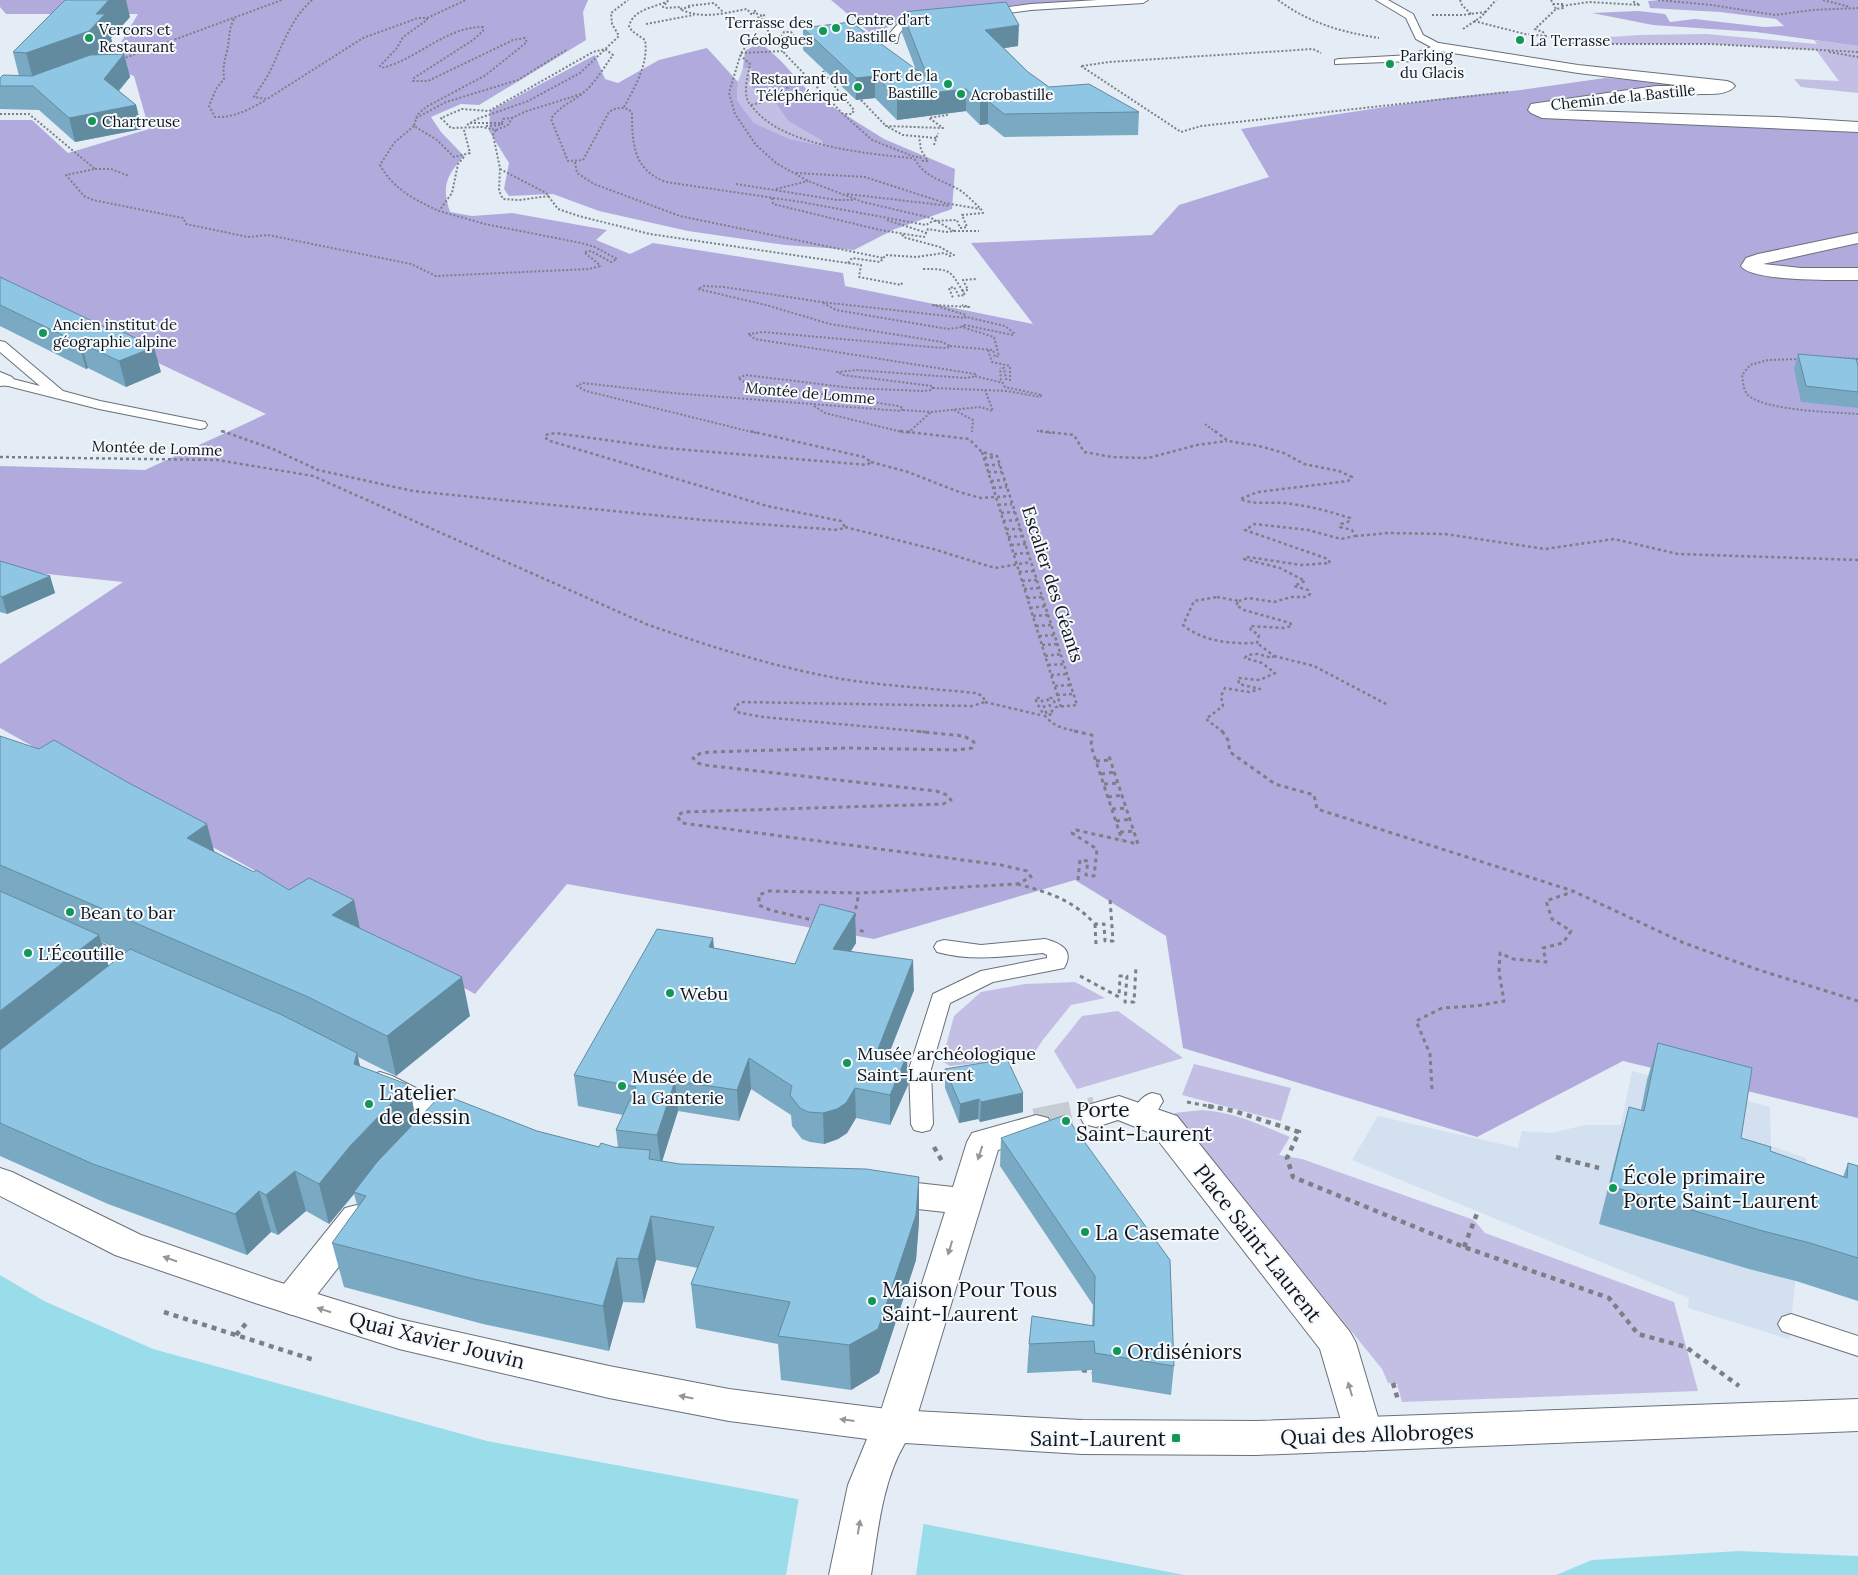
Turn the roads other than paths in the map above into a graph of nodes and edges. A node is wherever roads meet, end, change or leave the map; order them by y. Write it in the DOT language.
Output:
graph roads {
  1 [pos="1143,0"];
  2 [pos="1381,0"];
  3 [pos="973,15"];
  4 [pos="938,21"];
  5 [pos="893,40"];
  6 [pos="1439,47"];
  7 [pos="1339,62"];
  8 [pos="1858,127"];
  9 [pos="1858,238"];
  10 [pos="1858,274"];
  11 [pos="0,346"];
  12 [pos="2,380"];
  13 [pos="60,395"];
  14 [pos="200,425"];
  15 [pos="44,930"];
  16 [pos="944,947"];
  17 [pos="174,988"];
  18 [pos="354,1071"];
  19 [pos="1096,1115"];
  20 [pos="922,1124"];
  21 [pos="1036,1127"];
  22 [pos="489,1136"];
  23 [pos="0,1181"];
  24 [pos="851,1189"];
  25 [pos="374,1196"];
  26 [pos="964,1201"];
  27 [pos="292,1300"];
  28 [pos="1791,1324"];
  29 [pos="1858,1346"];
  30 [pos="1858,1415"];
  31 [pos="1364,1434"];
  32 [pos="886,1442"];
  33 [pos="850,1575"];
  1 -- 3 [label="lane"];
  2 -- 6 [label="lane, Chemin de la Bastille"];
  4 -- 5 [label="lane"];
  6 -- 7 [label="lane"];
  6 -- 8 [label="street, Chemin de la Bastille"];
  9 -- 10 [label="street"];
  11 -- 13 [label="lane"];
  12 -- 13 [label="lane"];
  13 -- 14 [label="lane"];
  15 -- 17 [label="street"];
  16 -- 20 [label="lane"];
  18 -- 22 [label="street"];
  31 -- 19 [label="street, Place Saint-Laurent, one-way"];
  21 -- 26 [label="street, one-way"];
  27 -- 23 [label="street, Quai Xavier Jouvin, one-way"];
  24 -- 26 [label="street"];
  25 -- 27 [label="street"];
  26 -- 32 [label="street, one-way"];
  32 -- 27 [label="street, Quai Xavier Jouvin, one-way"];
  28 -- 29 [label="lane"];
  30 -- 31 [label="street, Quai des Allobroges"];
  31 -- 32 [label="street, Quai des Allobroges"];
  33 -- 32 [label="street, one-way"];
}
